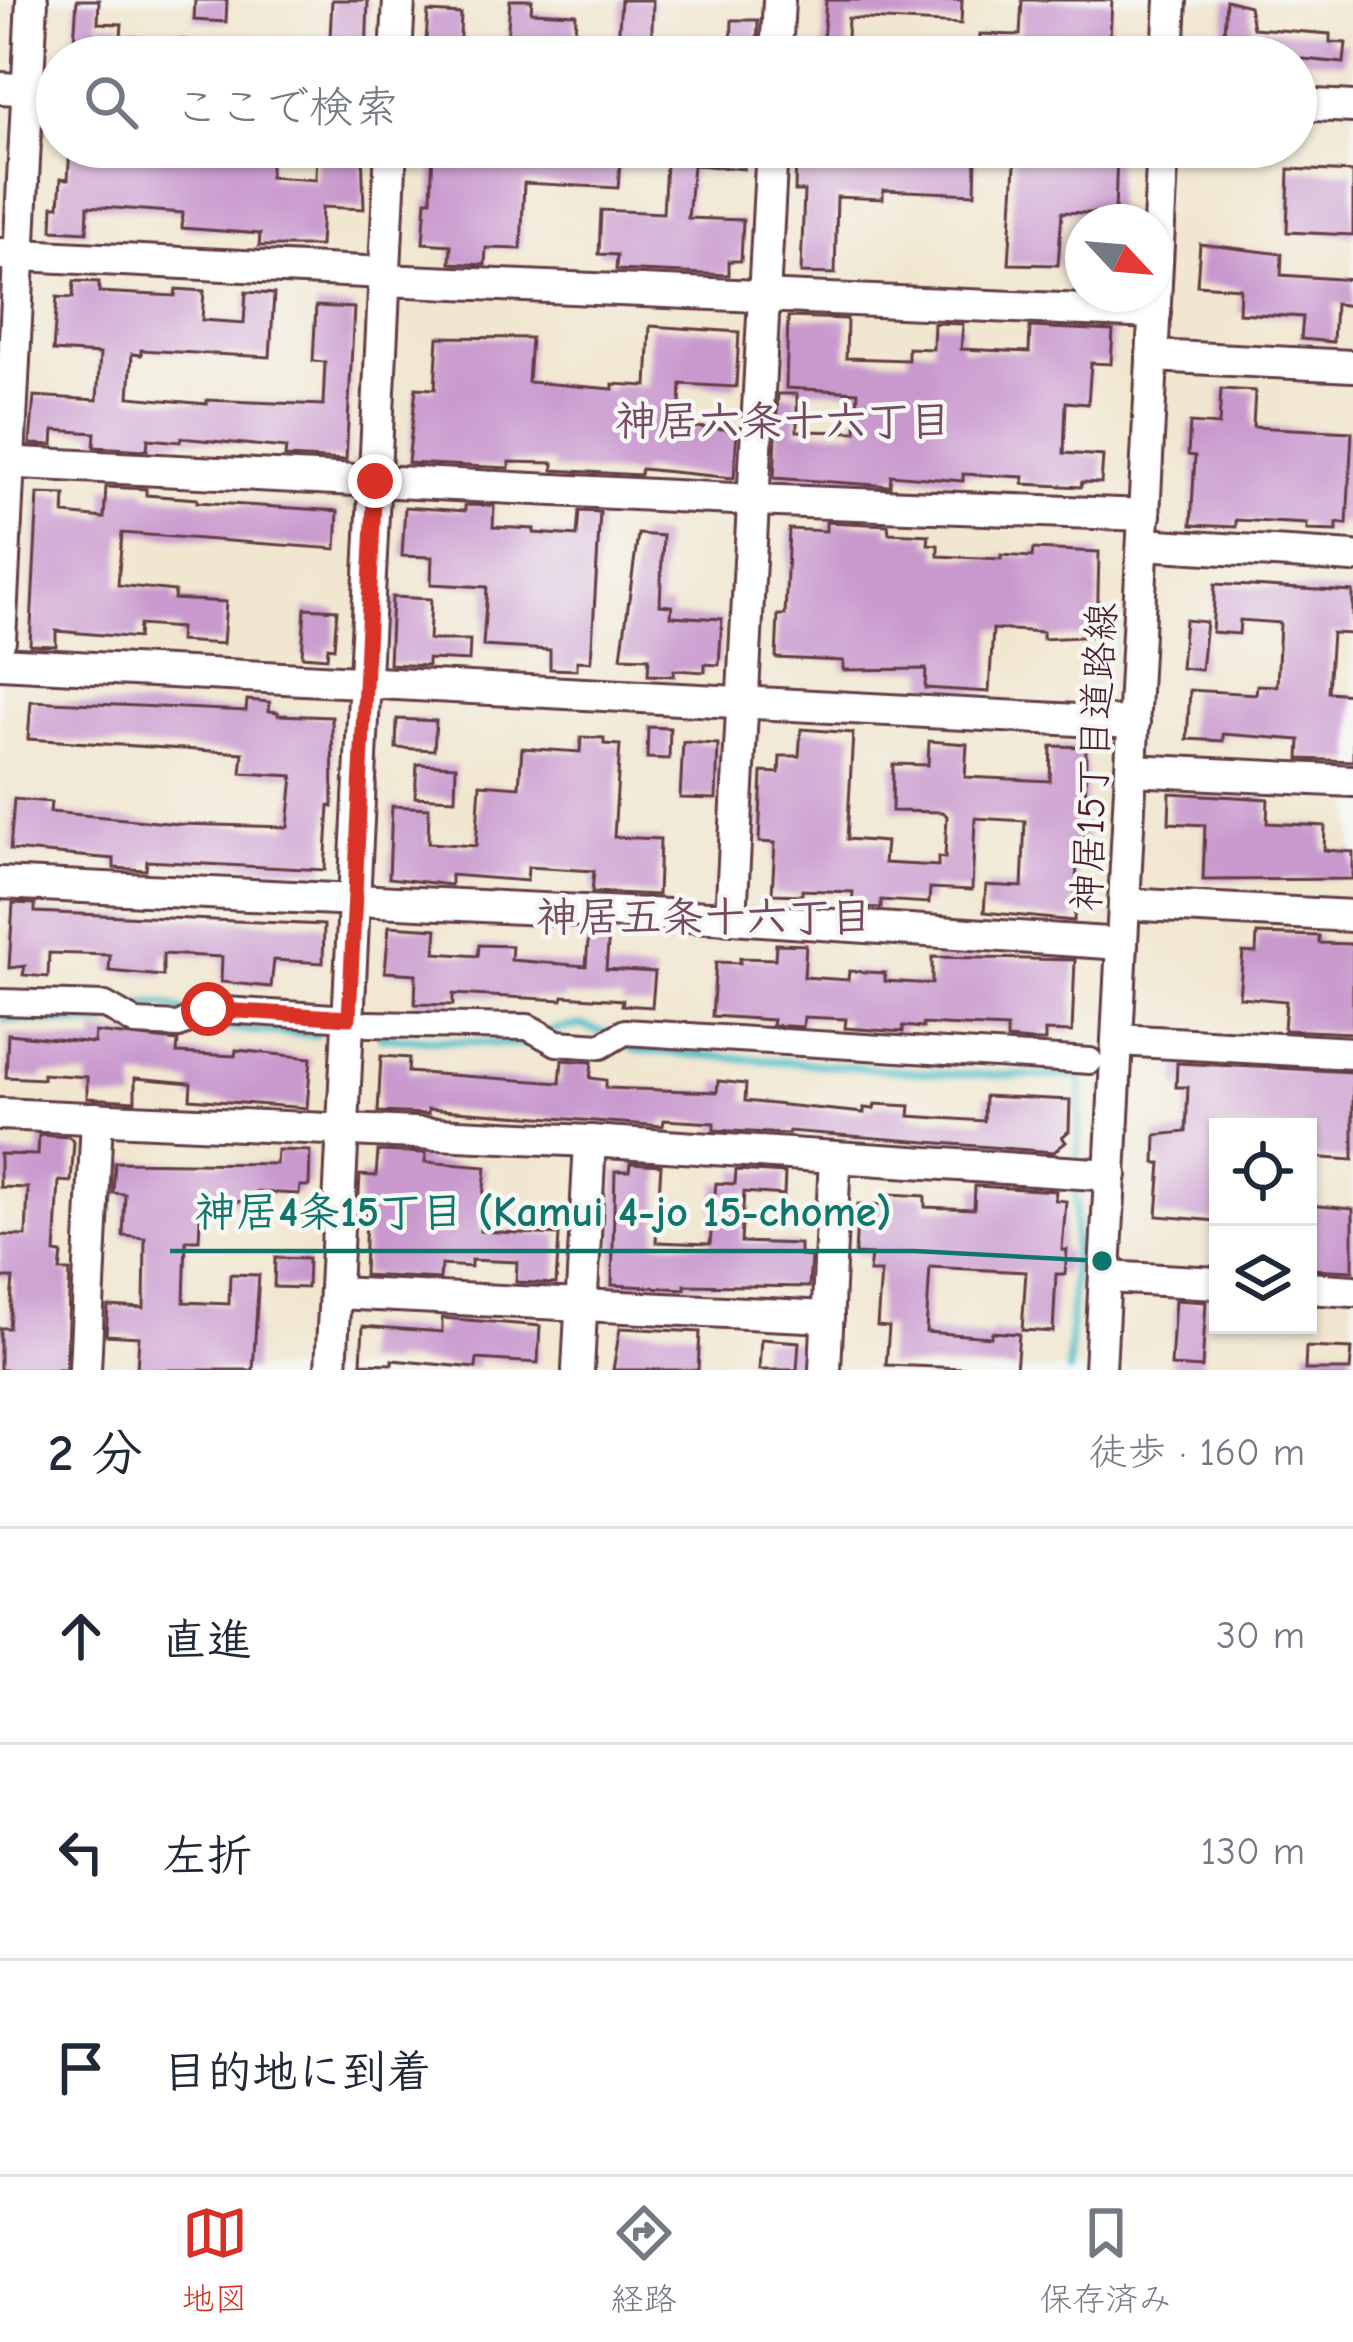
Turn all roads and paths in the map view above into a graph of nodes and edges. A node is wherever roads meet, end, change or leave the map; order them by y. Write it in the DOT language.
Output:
graph roads {
  1 [pos="32,0"];
  2 [pos="398,0"];
  3 [pos="778,0"];
  4 [pos="1171,0"];
  5 [pos="397,36"];
  6 [pos="777,36"];
  7 [pos="1169,36"];
  8 [pos="28,89"];
  9 [pos="1317,105"];
  10 [pos="1353,107"];
  11 [pos="391,168"];
  12 [pos="771,168"];
  13 [pos="1162,168"];
  14 [pos="10,255"];
  15 [pos="385,277"];
  16 [pos="764,298"];
  17 [pos="1155,313"];
  18 [pos="1153,356"];
  19 [pos="1353,365"];
  20 [pos="6,462"];
  21 [pos="375,481"];
  22 [pos="753,500"];
  23 [pos="1144,530"];
  24 [pos="1353,557"];
  25 [pos="0,640"];
  26 [pos="0,663"];
  27 [pos="365,685"];
  28 [pos="741,703"];
  29 [pos="1134,723"];
  30 [pos="1131,770"];
  31 [pos="1353,781"];
  32 [pos="0,883"];
  33 [pos="355,900"];
  34 [pos="1124,904"];
  35 [pos="1353,916"];
  36 [pos="731,918"];
  37 [pos="1123,944"];
  38 [pos="0,1002"];
  39 [pos="358,1021"];
  40 [pos="1118,1040"];
  41 [pos="1353,1054"];
  42 [pos="1090,1061"];
  43 [pos="0,1114"];
  44 [pos="98,1118"];
  45 [pos="340,1132"];
  46 [pos="590,1141"];
  47 [pos="835,1157"];
  48 [pos="1111,1175"];
  49 [pos="1106,1277"];
  50 [pos="1209,1283"];
  51 [pos="1317,1289"];
  52 [pos="1353,1291"];
  53 [pos="336,1293"];
  54 [pos="581,1307"];
  55 [pos="828,1317"];
  56 [pos="85,1370"];
  57 [pos="331,1370"];
  58 [pos="578,1370"];
  59 [pos="826,1370"];
  60 [pos="1100,1370"];
  1 -- 8 [label="street"];
  2 -- 5 [label="street"];
  3 -- 6 [label="street"];
  4 -- 7 [label="street"];
  8 -- 14 [label="street"];
  9 -- 10 [label="street"];
  11 -- 15 [label="street"];
  12 -- 16 [label="street"];
  13 -- 17 [label="street, 神居15丁目道路線"];
  14 -- 15 [label="street"];
  14 -- 20 [label="street"];
  15 -- 16 [label="street"];
  15 -- 21 [label="street"];
  16 -- 17 [label="street"];
  16 -- 22 [label="street"];
  17 -- 18 [label="street, 神居15丁目道路線"];
  18 -- 19 [label="street"];
  18 -- 23 [label="street, 神居15丁目道路線"];
  20 -- 21 [label="street"];
  20 -- 25 [label="street"];
  21 -- 22 [label="street"];
  21 -- 27 [label="street"];
  22 -- 23 [label="street"];
  22 -- 28 [label="street"];
  23 -- 24 [label="street"];
  23 -- 29 [label="street, 神居15丁目道路線"];
  26 -- 27 [label="street"];
  27 -- 28 [label="street"];
  27 -- 33 [label="street"];
  28 -- 29 [label="street"];
  28 -- 36 [label="street"];
  29 -- 30 [label="street, 神居15丁目道路線"];
  30 -- 31 [label="street"];
  30 -- 34 [label="street, 神居15丁目道路線"];
  32 -- 33 [label="street"];
  33 -- 36 [label="street"];
  33 -- 39 [label="street"];
  34 -- 35 [label="street"];
  34 -- 37 [label="street, 神居15丁目道路線"];
  36 -- 37 [label="street"];
  37 -- 40 [label="street, 神居15丁目道路線"];
  38 -- 39 [label="street"];
  39 -- 42 [label="street"];
  39 -- 45 [label="street"];
  40 -- 41 [label="street"];
  40 -- 48 [label="street, 神居15丁目道路線"];
  43 -- 44 [label="street"];
  44 -- 45 [label="street"];
  44 -- 56 [label="street"];
  45 -- 46 [label="street"];
  45 -- 53 [label="street"];
  46 -- 47 [label="street"];
  46 -- 54 [label="street"];
  47 -- 48 [label="street"];
  47 -- 55 [label="street"];
  48 -- 49 [label="street, 神居15丁目道路線"];
  49 -- 50 [label="street"];
  49 -- 60 [label="street, 神居15丁目道路線"];
  51 -- 52 [label="street"];
  53 -- 54 [label="street"];
  53 -- 57 [label="street"];
  54 -- 55 [label="street"];
  54 -- 58 [label="street"];
  55 -- 59 [label="street"];
}
